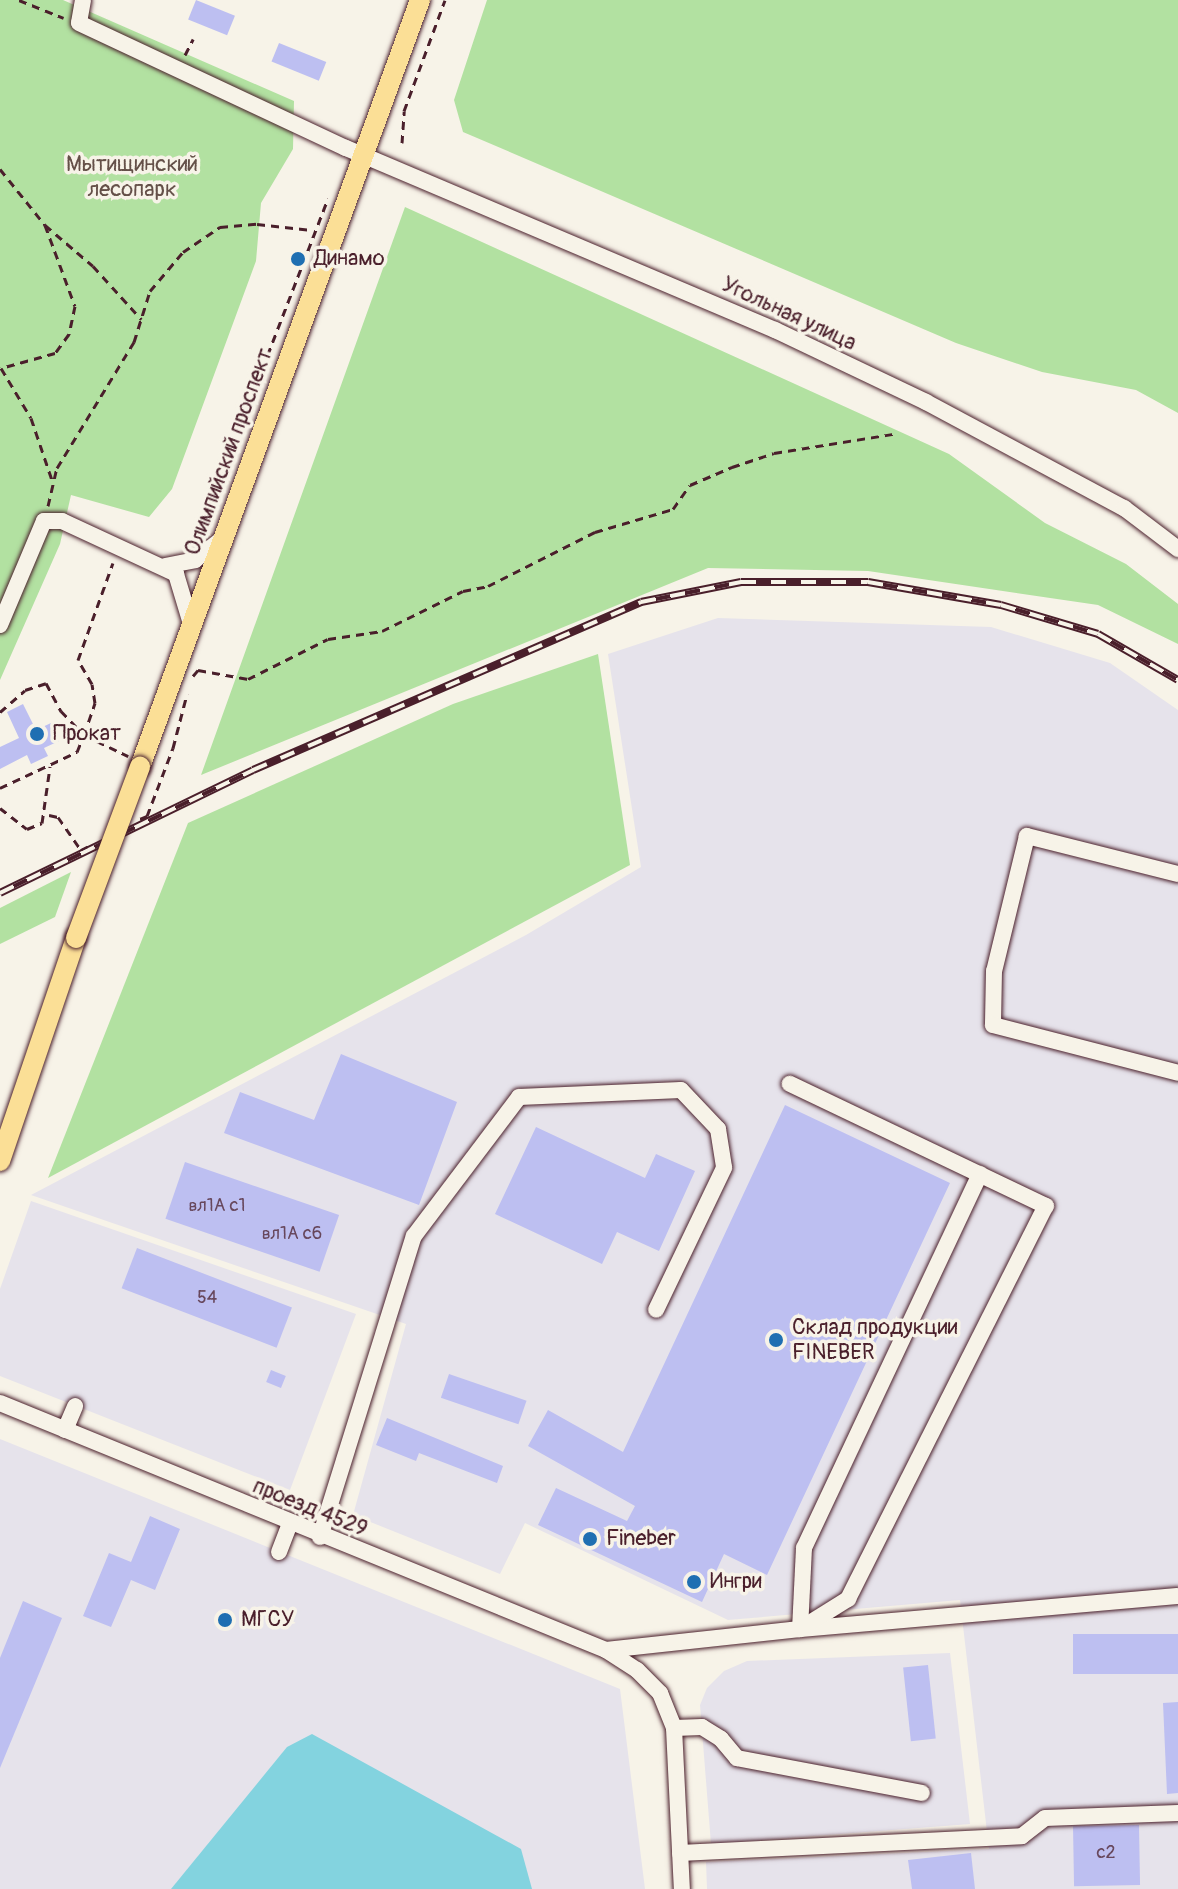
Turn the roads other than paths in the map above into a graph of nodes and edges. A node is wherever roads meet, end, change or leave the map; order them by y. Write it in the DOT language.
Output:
graph roads {
  1 [pos="83,0"];
  2 [pos="420,0"];
  3 [pos="364,155"];
  4 [pos="224,538"];
  5 [pos="1178,549"];
  6 [pos="165,566"];
  7 [pos="191,624"];
  8 [pos="0,625"];
  9 [pos="1178,874"];
  10 [pos="1178,1073"];
  11 [pos="790,1084"];
  12 [pos="0,1161"];
  13 [pos="980,1174"];
  14 [pos="656,1310"];
  15 [pos="0,1403"];
  16 [pos="75,1406"];
  17 [pos="65,1430"];
  18 [pos="290,1524"];
  19 [pos="320,1537"];
  20 [pos="279,1552"];
  21 [pos="1178,1596"];
  22 [pos="800,1629"];
  23 [pos="606,1650"];
  24 [pos="674,1728"];
  25 [pos="922,1793"];
  26 [pos="1178,1813"];
  27 [pos="680,1853"];
  28 [pos="682,1889"];
  1 -- 3 [label="street, Угольная улица"];
  2 -- 3 [label="main road, Олимпийский проспект"];
  3 -- 4 [label="main road, Олимпийский проспект"];
  3 -- 5 [label="street, Угольная улица"];
  4 -- 6 [label="street"];
  4 -- 7 [label="main road, Олимпийский проспект"];
  6 -- 7 [label="street"];
  6 -- 8 [label="street"];
  7 -- 12 [label="main road, Олимпийский проспект, bridge"];
  9 -- 10 [label="street"];
  11 -- 13 [label="street"];
  13 -- 22 [label="street"];
  13 -- 22 [label="street"];
  14 -- 19 [label="street"];
  15 -- 17 [label="street, проезд 4529"];
  16 -- 17 [label="street"];
  17 -- 18 [label="street, проезд 4529"];
  18 -- 19 [label="street, проезд 4529"];
  18 -- 20 [label="street"];
  19 -- 23 [label="street, проезд 4529"];
  21 -- 22 [label="street"];
  22 -- 23 [label="street"];
  23 -- 24 [label="street, проезд 4529"];
  24 -- 25 [label="street"];
  24 -- 27 [label="street"];
  26 -- 27 [label="street"];
  27 -- 28 [label="street"];
}
